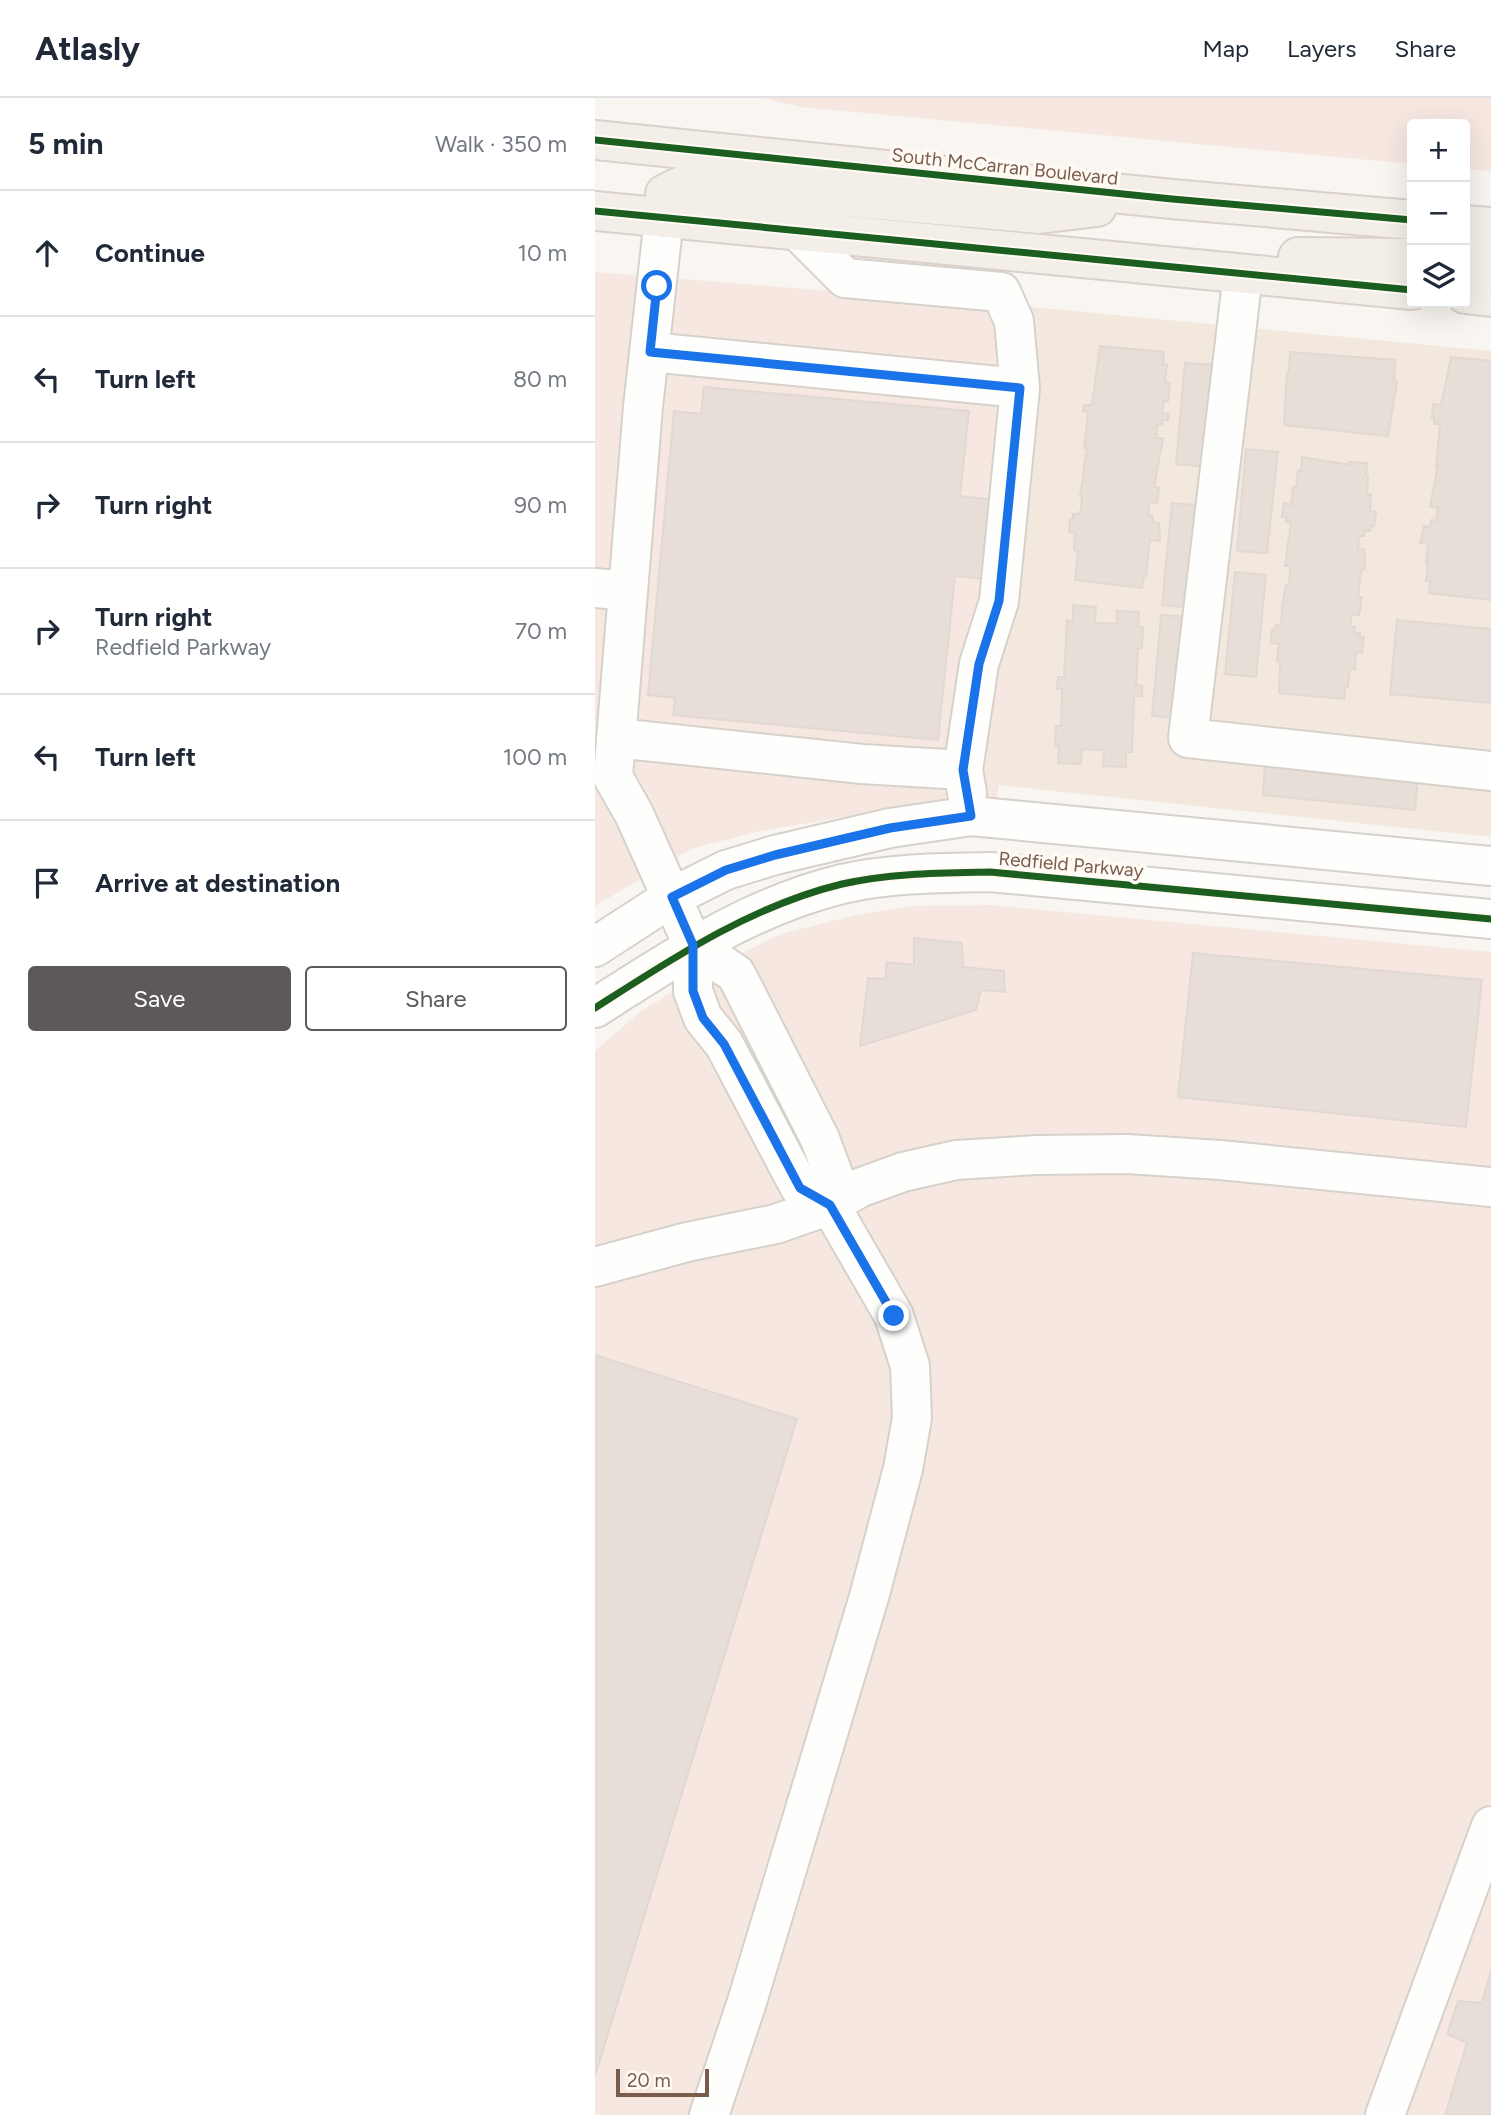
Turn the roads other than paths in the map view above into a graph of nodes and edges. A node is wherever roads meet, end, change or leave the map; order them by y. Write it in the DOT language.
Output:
graph roads {
  1 [pos="595,141"];
  2 [pos="1172,199"];
  3 [pos="595,211"];
  4 [pos="664,218"];
  5 [pos="1407,220"];
  6 [pos="1470,225"];
  7 [pos="1491,227"];
  8 [pos="798,230"];
  9 [pos="1407,258"];
  10 [pos="1470,262"];
  11 [pos="1491,264"];
  12 [pos="1243,274"];
  13 [pos="1407,289"];
  14 [pos="1470,295"];
  15 [pos="1491,297"];
  16 [pos="650,352"];
  17 [pos="1020,388"];
  18 [pos="611,589"];
  19 [pos="616,738"];
  20 [pos="963,770"];
  21 [pos="1491,771"];
  22 [pos="971,816"];
  23 [pos="1491,866"];
  24 [pos="672,897"];
  25 [pos="1491,919"];
  26 [pos="693,945"];
  27 [pos="595,947"];
  28 [pos="595,1008"];
  29 [pos="1491,1187"];
  30 [pos="830,1205"];
  31 [pos="595,1267"];
  32 [pos="1491,1826"];
  33 [pos="709,2115"];
  34 [pos="1385,2115"];
  1 -- 2 [label="main road, South McCarran Boulevard"];
  2 -- 4 [label="main road"];
  2 -- 5 [label="main road, South McCarran Boulevard"];
  3 -- 4 [label="main road"];
  4 -- 8 [label="main road"];
  4 -- 16 [label="street"];
  6 -- 7 [label="main road"];
  8 -- 12 [label="main road"];
  8 -- 17 [label="street"];
  9 -- 12 [label="main road"];
  10 -- 11 [label="main road"];
  12 -- 13 [label="main road"];
  12 -- 21 [label="street"];
  14 -- 15 [label="main road"];
  16 -- 17 [label="street"];
  16 -- 18 [label="street"];
  17 -- 20 [label="street"];
  18 -- 19 [label="street"];
  19 -- 20 [label="street"];
  19 -- 24 [label="street"];
  20 -- 22 [label="street"];
  22 -- 23 [label="street, Redfield Parkway"];
  22 -- 24 [label="street, Redfield Parkway"];
  24 -- 26 [label="street"];
  24 -- 27 [label="street, Redfield Parkway"];
  25 -- 26 [label="street, Redfield Parkway"];
  26 -- 28 [label="street, Redfield Parkway"];
  26 -- 30 [label="street"];
  29 -- 30 [label="street"];
  30 -- 31 [label="street"];
  30 -- 33 [label="street"];
  32 -- 34 [label="street"];
}
